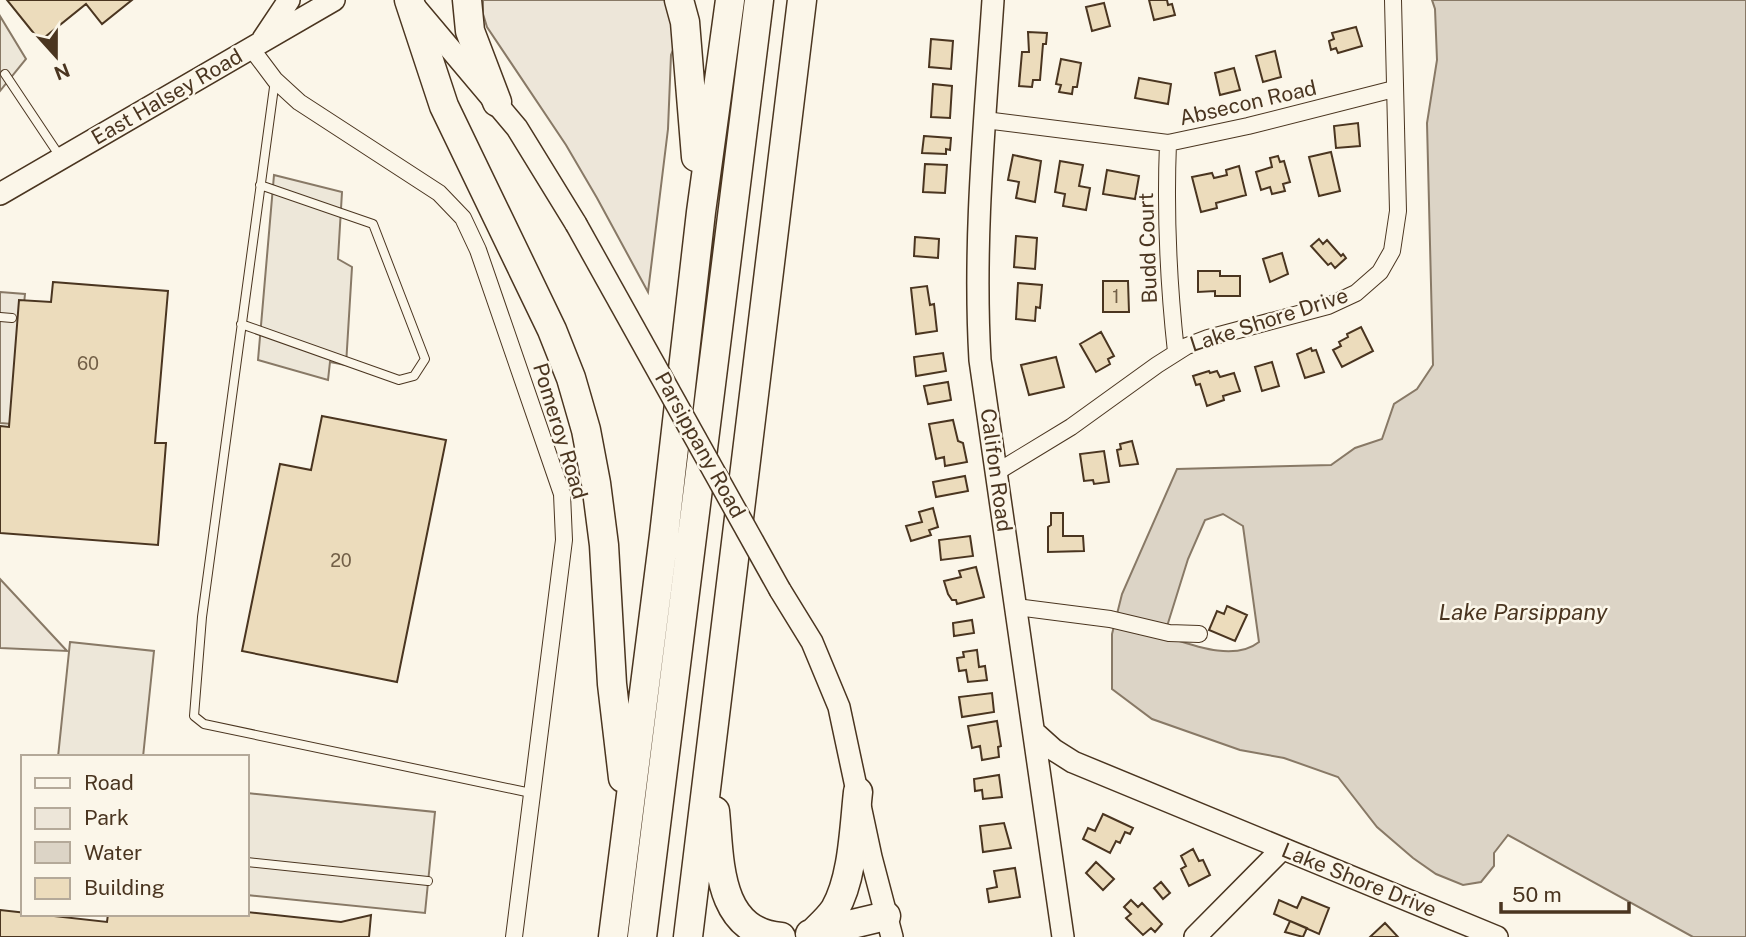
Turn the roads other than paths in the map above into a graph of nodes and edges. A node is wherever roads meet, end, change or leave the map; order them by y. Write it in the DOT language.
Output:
graph roads {
  1 [pos="289,0"];
  2 [pos="334,0"];
  3 [pos="409,0"];
  4 [pos="467,0"];
  5 [pos="679,0"];
  6 [pos="730,0"];
  7 [pos="760,0"];
  8 [pos="802,0"];
  9 [pos="993,0"];
  10 [pos="1393,0"];
  11 [pos="255,46"];
  12 [pos="5,74"];
  13 [pos="275,80"];
  14 [pos="1394,89"];
  15 [pos="497,102"];
  16 [pos="985,120"];
  17 [pos="1168,143"];
  18 [pos="61,158"];
  19 [pos="260,185"];
  20 [pos="0,194"];
  21 [pos="701,212"];
  22 [pos="0,317"];
  23 [pos="12,318"];
  24 [pos="241,324"];
  25 [pos="1176,352"];
  26 [pos="997,472"];
  27 [pos="1016,607"];
  28 [pos="1199,634"];
  29 [pos="1034,733"];
  30 [pos="710,763"];
  31 [pos="858,792"];
  32 [pos="531,793"];
  33 [pos="628,822"];
  34 [pos="1282,849"];
  35 [pos="248,862"];
  36 [pos="428,881"];
  37 [pos="883,930"];
  38 [pos="802,935"];
  39 [pos="514,937"];
  40 [pos="613,937"];
  41 [pos="642,937"];
  42 [pos="688,937"];
  43 [pos="781,937"];
  44 [pos="1063,937"];
  45 [pos="1195,937"];
  46 [pos="1497,937"];
  1 -- 11 [label="street"];
  2 -- 11 [label="street, East Halsey Road"];
  3 -- 15 [label="street, Parsippany Road"];
  3 -- 33 [label="highway"];
  4 -- 15 [label="highway"];
  5 -- 21 [label="highway"];
  6 -- 21 [label="highway"];
  7 -- 41 [label="highway"];
  8 -- 30 [label="highway"];
  9 -- 16 [label="street, Califon Road"];
  10 -- 14 [label="street, Lake Shore Drive"];
  11 -- 13 [label="street, Pomeroy Road"];
  11 -- 18 [label="street, East Halsey Road"];
  12 -- 18 [label="lane"];
  13 -- 19 [label="lane"];
  13 -- 32 [label="street, Pomeroy Road"];
  14 -- 17 [label="street, Absecon Road"];
  14 -- 25 [label="street, Lake Shore Drive"];
  15 -- 31 [label="street, Parsippany Road, bridge"];
  16 -- 17 [label="street, Absecon Road"];
  16 -- 26 [label="street, Califon Road"];
  17 -- 25 [label="street, Budd Court"];
  18 -- 20 [label="street, East Halsey Road"];
  19 -- 24 [label="lane"];
  19 -- 24 [label="lane"];
  21 -- 33 [label="highway"];
  22 -- 23 [label="lane"];
  24 -- 32 [label="lane"];
  25 -- 26 [label="street, Lake Shore Drive"];
  26 -- 27 [label="street, Califon Road"];
  27 -- 28 [label="street"];
  27 -- 29 [label="street, Califon Road"];
  29 -- 34 [label="street, Lake Shore Drive"];
  29 -- 44 [label="street, Califon Road"];
  30 -- 42 [label="highway"];
  30 -- 43 [label="highway"];
  31 -- 37 [label="street, Parsippany Road"];
  31 -- 38 [label="highway"];
  32 -- 39 [label="street, Pomeroy Road"];
  33 -- 40 [label="highway"];
  34 -- 45 [label="street"];
  34 -- 46 [label="street, Lake Shore Drive"];
  35 -- 36 [label="lane"];
  37 -- 38 [label="highway"];
}
